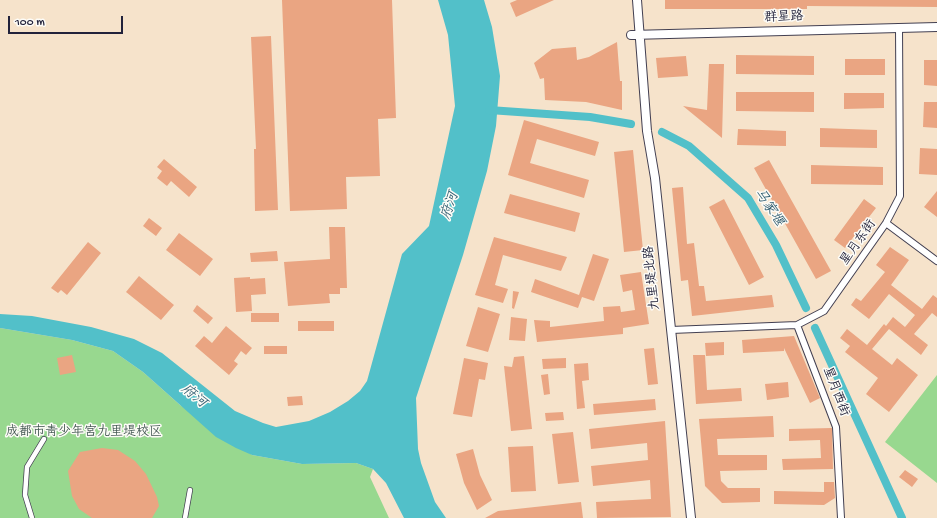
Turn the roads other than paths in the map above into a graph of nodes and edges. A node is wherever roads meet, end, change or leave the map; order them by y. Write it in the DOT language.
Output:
graph roads {
  1 [pos="637,0"];
  2 [pos="899,27"];
  3 [pos="937,27"];
  4 [pos="631,35"];
  5 [pos="640,35"];
  6 [pos="886,223"];
  7 [pos="937,261"];
  8 [pos="797,325"];
  9 [pos="671,330"];
  10 [pos="44,439"];
  11 [pos="190,490"];
  12 [pos="32,518"];
  13 [pos="185,518"];
  14 [pos="691,518"];
  15 [pos="842,518"];
  1 -- 5 [label="street, 九里堤北路"];
  2 -- 3 [label="street, 群星路"];
  2 -- 5 [label="street, 群星路"];
  2 -- 6 [label="street, 星月东街"];
  4 -- 5 [label="street, 群星路"];
  5 -- 9 [label="street, 九里堤北路"];
  6 -- 7 [label="street"];
  6 -- 8 [label="street, 星月东街"];
  8 -- 9 [label="street, 星月东街"];
  8 -- 15 [label="street, 星月西街"];
  9 -- 14 [label="street, 九里堤北路"];
  10 -- 12 [label="street"];
  11 -- 13 [label="street"];
}
